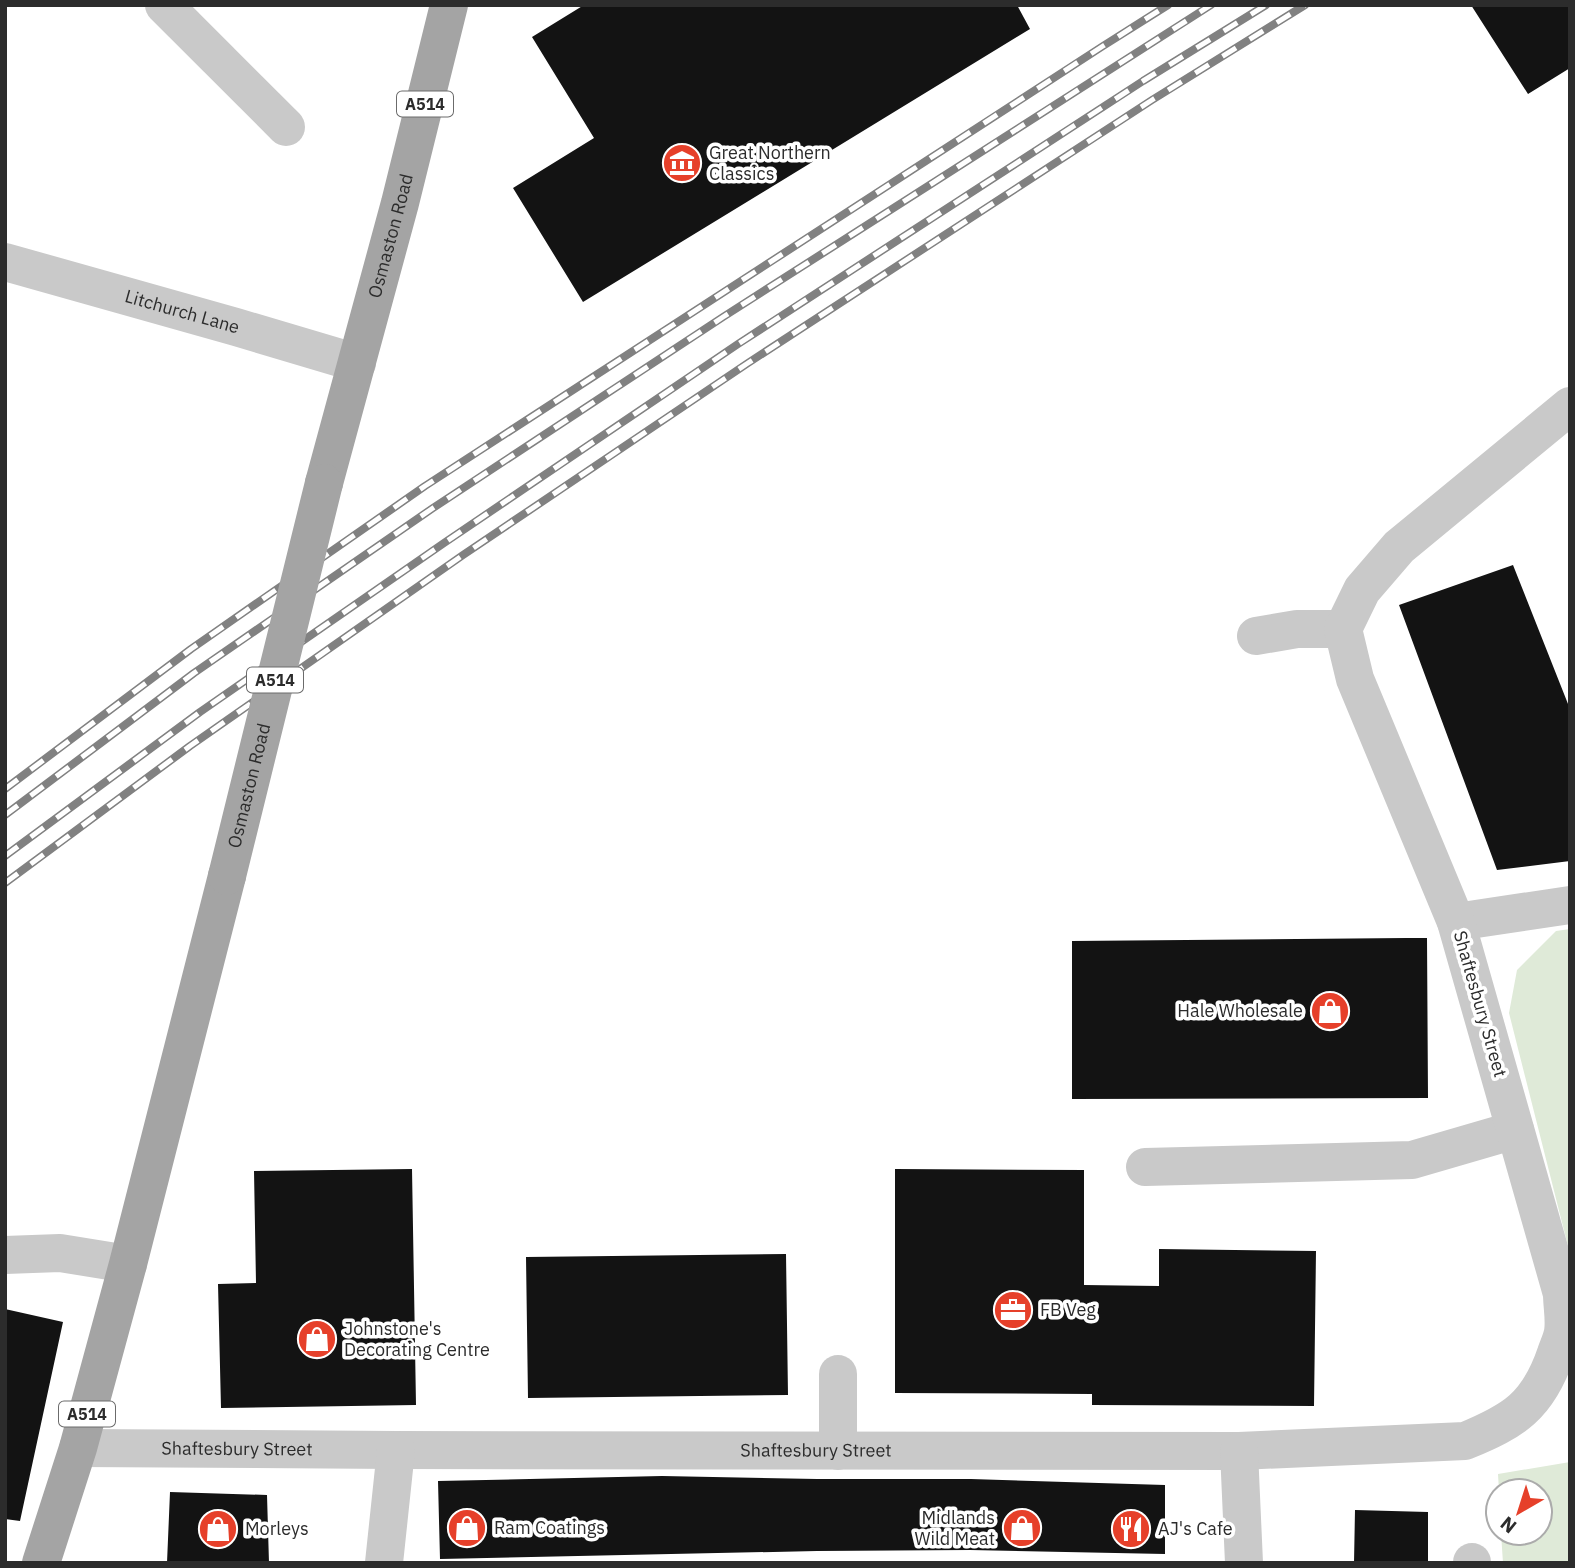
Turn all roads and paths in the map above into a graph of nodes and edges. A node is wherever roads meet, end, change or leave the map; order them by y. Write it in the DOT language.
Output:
graph roads {
  1 [pos="164,5"];
  2 [pos="449,5"];
  3 [pos="286,127"];
  4 [pos="5,262"];
  5 [pos="357,363"];
  6 [pos="1570,406"];
  7 [pos="1343,629"];
  8 [pos="1256,636"];
  9 [pos="1570,905"];
  10 [pos="1456,922"];
  11 [pos="1515,1130"];
  12 [pos="1145,1167"];
  13 [pos="5,1255"];
  14 [pos="128,1264"];
  15 [pos="838,1374"];
  16 [pos="78,1448"];
  17 [pos="396,1450"];
  18 [pos="838,1451"];
  19 [pos="1239,1451"];
  20 [pos="41,1563"];
  21 [pos="384,1563"];
  22 [pos="1244,1563"];
  1 -- 3 [label="street"];
  2 -- 5 [label="main road, Osmaston Road / A514"];
  4 -- 5 [label="street, Litchurch Lane"];
  5 -- 14 [label="main road, Osmaston Road / A514, bridge"];
  6 -- 7 [label="street"];
  7 -- 8 [label="street"];
  7 -- 10 [label="street, Shaftesbury Street"];
  9 -- 10 [label="street"];
  10 -- 11 [label="street, Shaftesbury Street"];
  11 -- 12 [label="street"];
  11 -- 19 [label="street, Shaftesbury Street"];
  13 -- 14 [label="street"];
  14 -- 16 [label="main road, Osmaston Road / A514"];
  15 -- 18 [label="street"];
  16 -- 17 [label="street, Shaftesbury Street"];
  16 -- 20 [label="main road, Osmaston Road / A514"];
  17 -- 18 [label="street, Shaftesbury Street"];
  17 -- 21 [label="street"];
  18 -- 19 [label="street, Shaftesbury Street"];
  19 -- 22 [label="street"];
}
